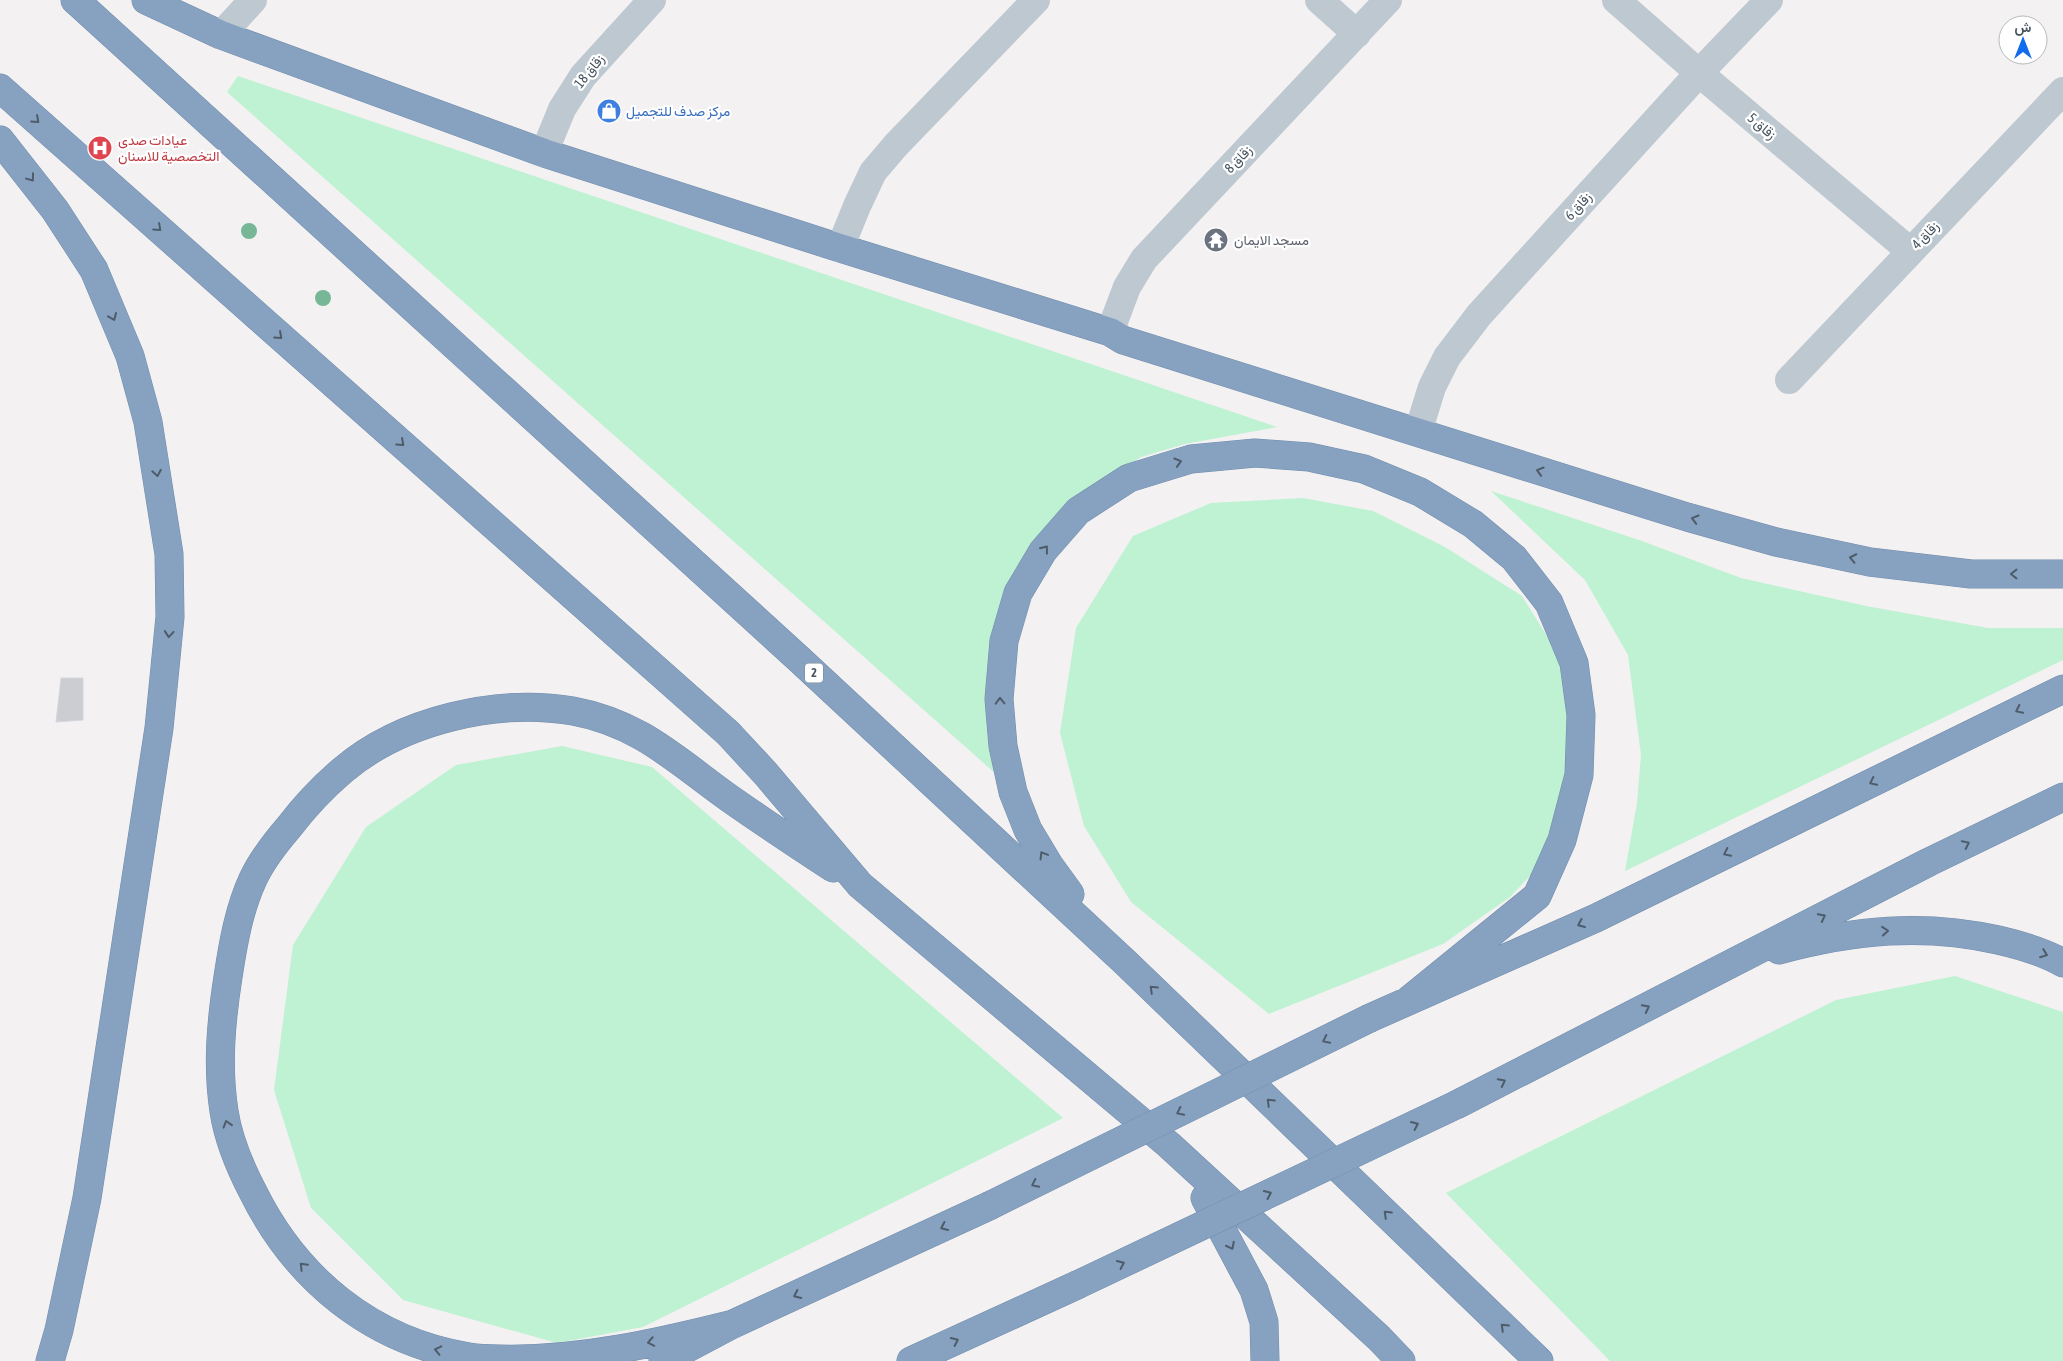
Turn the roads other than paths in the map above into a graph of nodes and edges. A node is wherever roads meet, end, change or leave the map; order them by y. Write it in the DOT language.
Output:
graph roads {
  1 [pos="75,0"];
  2 [pos="146,0"];
  3 [pos="253,0"];
  4 [pos="652,0"];
  5 [pos="1036,0"];
  6 [pos="1319,0"];
  7 [pos="1388,0"];
  8 [pos="1616,0"];
  9 [pos="1769,0"];
  10 [pos="1358,34"];
  11 [pos="221,35"];
  12 [pos="1699,73"];
  13 [pos="0,88"];
  14 [pos="2063,91"];
  15 [pos="0,140"];
  16 [pos="544,153"];
  17 [pos="840,248"];
  18 [pos="1910,251"];
  19 [pos="1110,332"];
  20 [pos="1789,380"];
  21 [pos="1418,432"];
  22 [pos="2063,574"];
  23 [pos="2063,689"];
  24 [pos="2063,797"];
  25 [pos="860,885"];
  26 [pos="1734,962"];
  27 [pos="1126,963"];
  28 [pos="2063,963"];
  29 [pos="1409,1000"];
  30 [pos="1169,1145"];
  31 [pos="733,1324"];
  32 [pos="50,1361"];
  33 [pos="663,1361"];
  34 [pos="911,1361"];
  35 [pos="1265,1361"];
  36 [pos="1401,1361"];
  37 [pos="1539,1361"];
  1 -- 27 [label="highway, 2"];
  2 -- 11 [label="highway"];
  3 -- 11 [label="street"];
  4 -- 16 [label="street, زقاق 18"];
  5 -- 17 [label="street"];
  6 -- 10 [label="street"];
  7 -- 10 [label="street, زقاق 8"];
  8 -- 12 [label="street, زقاق 5"];
  9 -- 12 [label="street, زقاق 6"];
  10 -- 19 [label="street, زقاق 8"];
  11 -- 16 [label="highway"];
  12 -- 18 [label="street, زقاق 5"];
  12 -- 21 [label="street, زقاق 6"];
  13 -- 25 [label="highway, one-way"];
  14 -- 18 [label="street, زقاق 4"];
  15 -- 32 [label="highway, one-way"];
  16 -- 17 [label="highway"];
  17 -- 19 [label="highway"];
  18 -- 20 [label="street, زقاق 4"];
  19 -- 21 [label="highway"];
  22 -- 21 [label="highway, one-way"];
  23 -- 29 [label="highway, one-way"];
  26 -- 24 [label="highway, one-way"];
  25 -- 30 [label="highway"];
  31 -- 25 [label="highway, one-way"];
  26 -- 28 [label="highway, one-way"];
  34 -- 26 [label="highway, one-way, bridge"];
  27 -- 29 [label="highway, one-way"];
  37 -- 27 [label="highway, 2, one-way"];
  29 -- 31 [label="highway, one-way, bridge"];
  30 -- 35 [label="highway, one-way"];
  30 -- 36 [label="highway"];
  31 -- 33 [label="highway"];
}
